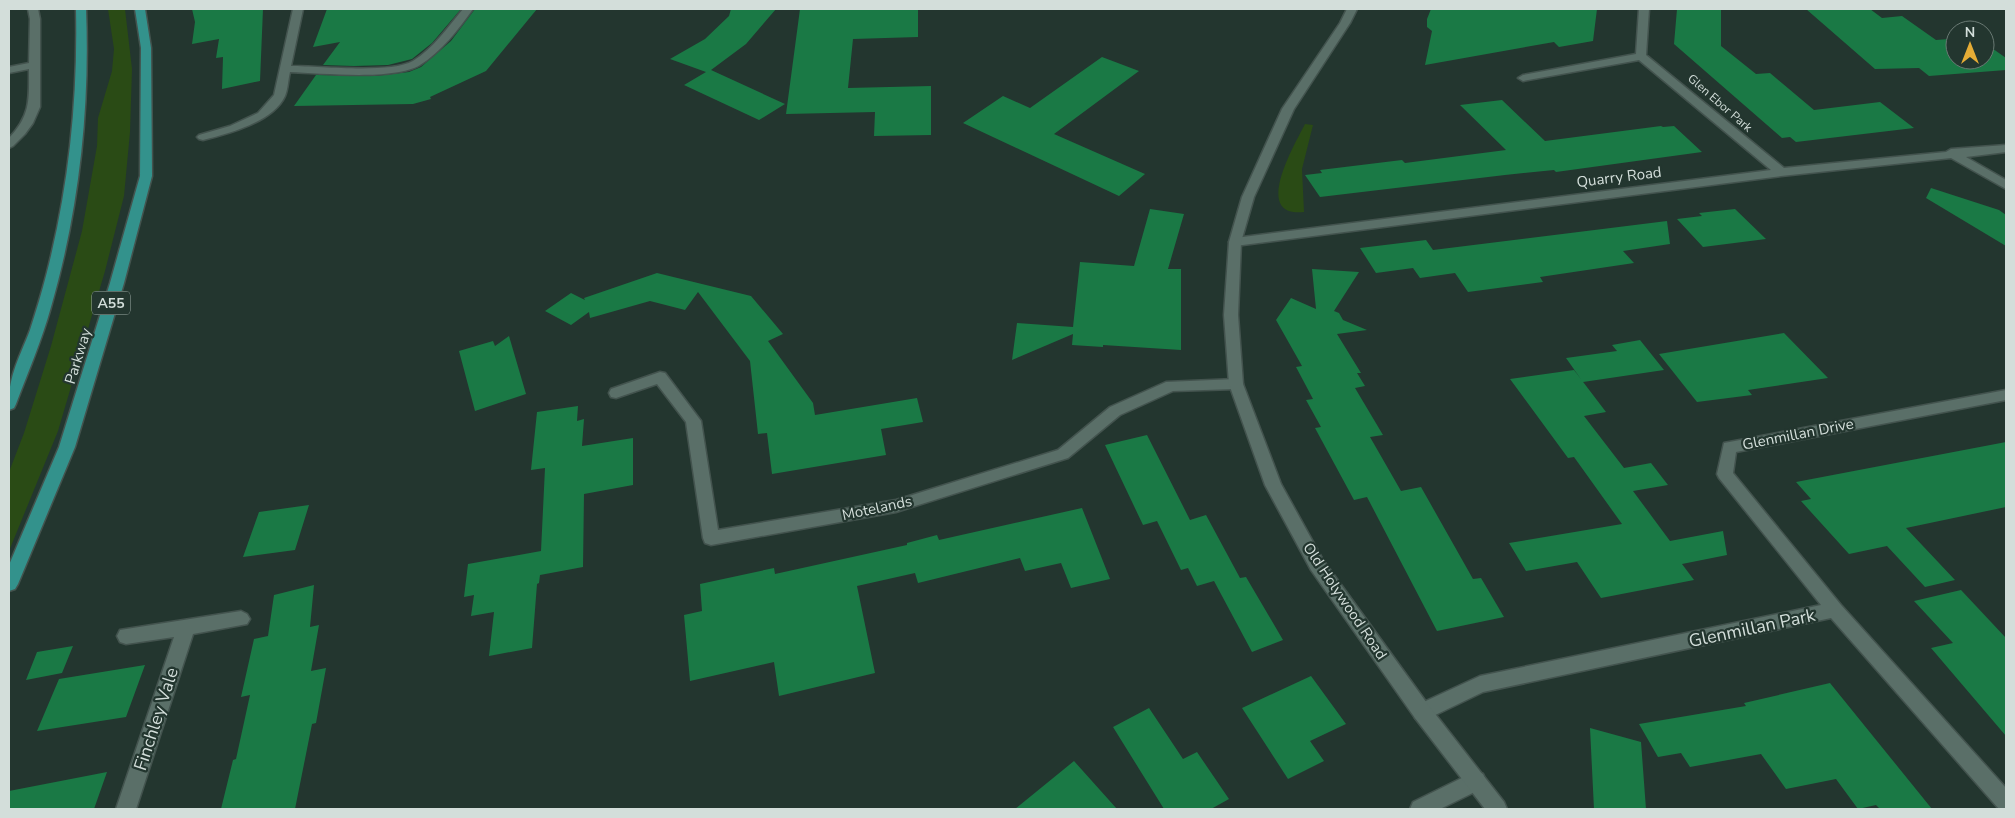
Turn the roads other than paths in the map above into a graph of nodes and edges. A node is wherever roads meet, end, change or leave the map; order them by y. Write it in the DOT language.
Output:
graph roads {
  1 [pos="33,9"];
  2 [pos="81,9"];
  3 [pos="140,9"];
  4 [pos="298,9"];
  5 [pos="468,9"];
  6 [pos="1352,9"];
  7 [pos="1644,9"];
  8 [pos="1640,56"];
  9 [pos="34,65"];
  10 [pos="286,69"];
  11 [pos="9,70"];
  12 [pos="1524,78"];
  13 [pos="203,137"];
  14 [pos="9,144"];
  15 [pos="2006,149"];
  16 [pos="1952,154"];
  17 [pos="1780,172"];
  18 [pos="2006,185"];
  19 [pos="1236,242"];
  20 [pos="1236,384"];
  21 [pos="616,393"];
  22 [pos="2006,395"];
  23 [pos="9,404"];
  24 [pos="9,584"];
  25 [pos="1835,610"];
  26 [pos="241,619"];
  27 [pos="186,628"];
  28 [pos="126,636"];
  29 [pos="1422,712"];
  30 [pos="1476,781"];
  31 [pos="2006,802"];
  32 [pos="126,809"];
  33 [pos="1420,809"];
  34 [pos="1497,809"];
  1 -- 9 [label="street"];
  2 -- 23 [label="highway"];
  3 -- 24 [label="highway, Parkway / A55"];
  4 -- 10 [label="street"];
  5 -- 10 [label="street"];
  6 -- 19 [label="street, Old Holywood Road"];
  7 -- 8 [label="street"];
  8 -- 12 [label="street"];
  8 -- 17 [label="street, Glen Ebor Park"];
  9 -- 11 [label="street"];
  9 -- 14 [label="street"];
  10 -- 13 [label="street"];
  15 -- 16 [label="street, Quarry Road"];
  16 -- 17 [label="street, Quarry Road"];
  16 -- 18 [label="street"];
  17 -- 19 [label="street, Quarry Road"];
  19 -- 20 [label="street, Old Holywood Road"];
  20 -- 21 [label="street, Motelands"];
  20 -- 29 [label="street, Old Holywood Road"];
  22 -- 25 [label="street, Glenmillan Drive"];
  25 -- 29 [label="street, Glenmillan Park"];
  25 -- 31 [label="street, Glenmillan Park"];
  26 -- 27 [label="street"];
  27 -- 28 [label="street"];
  27 -- 32 [label="street, Finchley Vale"];
  29 -- 30 [label="street, Old Holywood Road"];
  30 -- 33 [label="street"];
  30 -- 34 [label="street, Old Holywood Road"];
}
